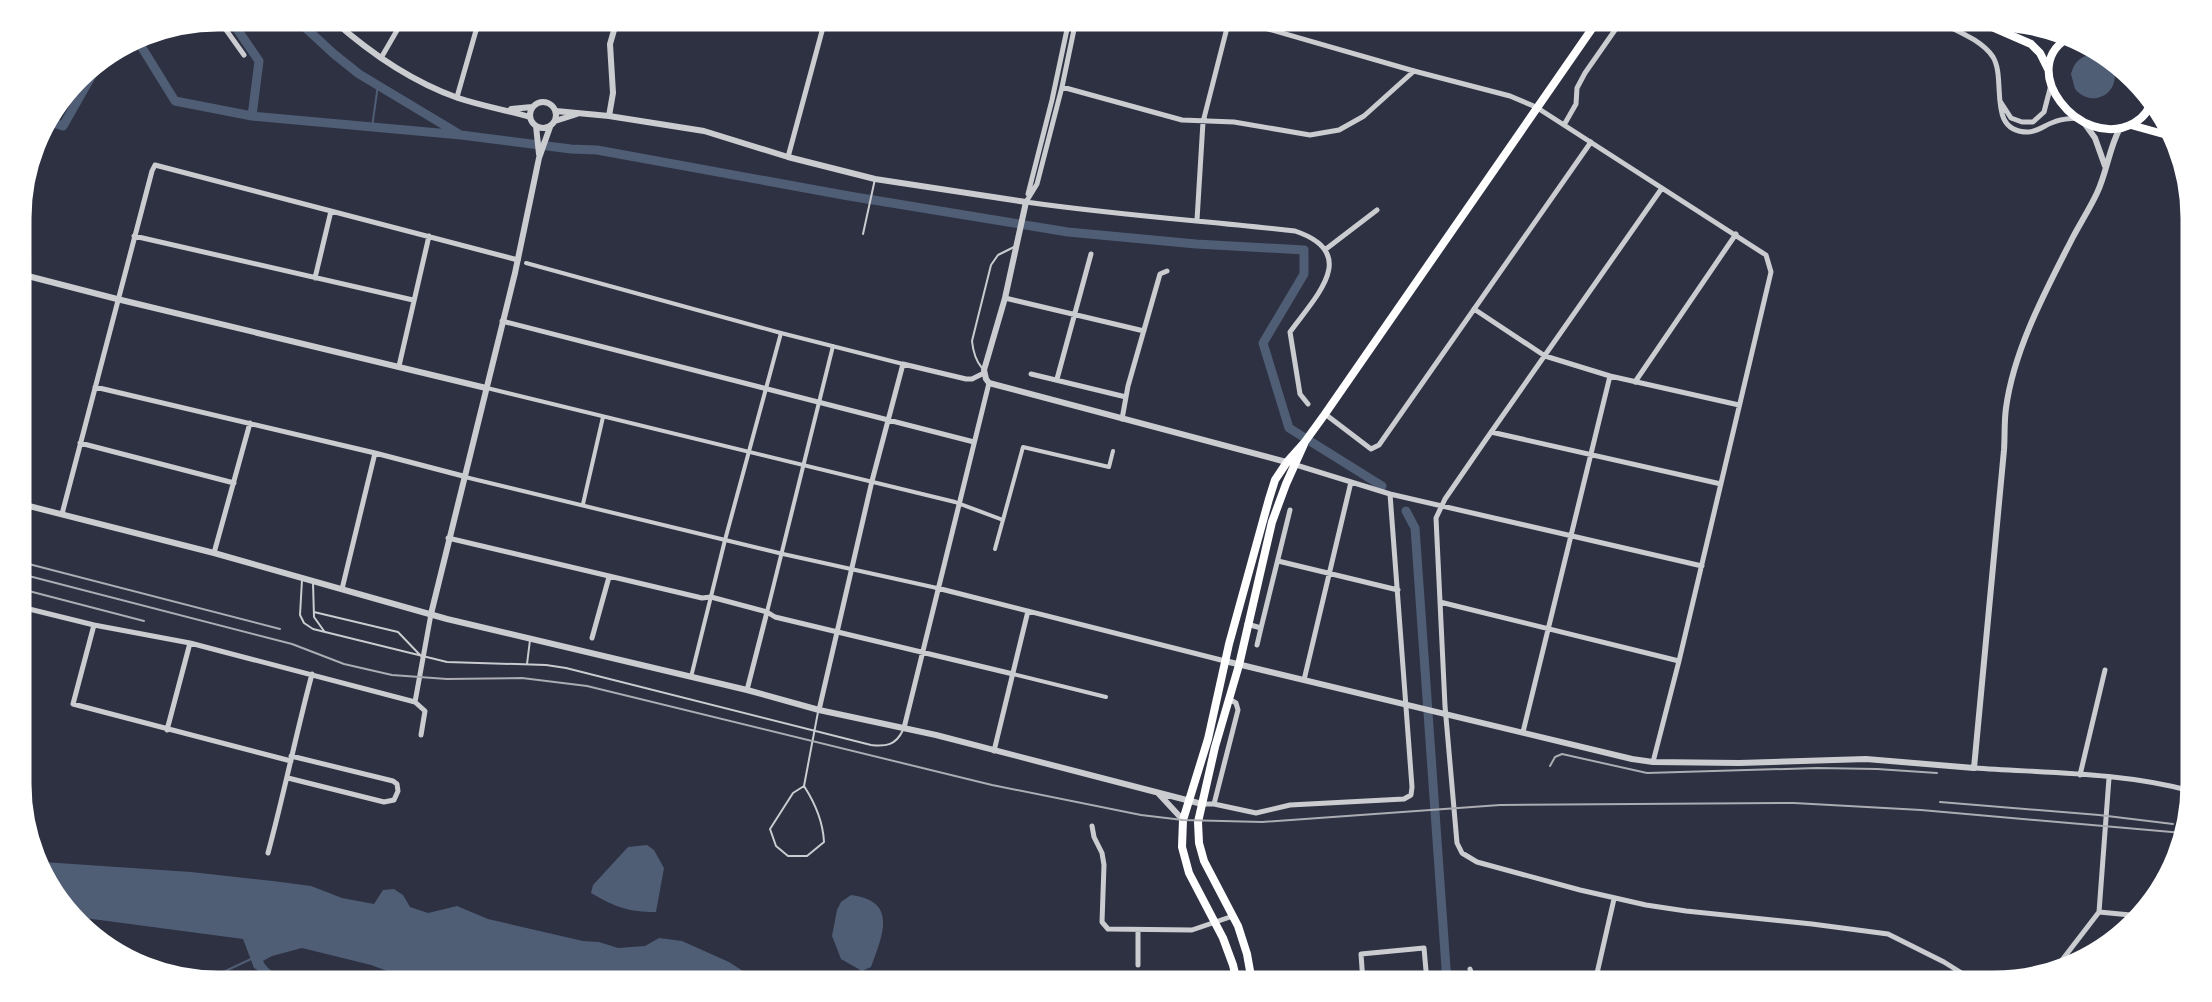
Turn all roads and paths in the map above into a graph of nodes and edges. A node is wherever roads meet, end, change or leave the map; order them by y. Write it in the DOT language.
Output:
graph roads {
  1 [pos="226,30"];
  2 [pos="346,30"];
  3 [pos="397,30"];
  4 [pos="476,30"];
  5 [pos="614,30"];
  6 [pos="822,30"];
  7 [pos="1067,30"];
  8 [pos="1074,30"];
  9 [pos="1226,30"];
  10 [pos="1272,30"];
  11 [pos="1591,30"];
  12 [pos="1615,30"];
  13 [pos="1955,30"];
  14 [pos="2000,31"];
  15 [pos="2062,42"];
  16 [pos="244,55"];
  17 [pos="381,58"];
  18 [pos="2048,69"];
  19 [pos="1414,71"];
  20 [pos="2051,85"];
  21 [pos="1062,87"];
  22 [pos="457,97"];
  23 [pos="1999,100"];
  24 [pos="532,107"];
  25 [pos="1536,107"];
  26 [pos="502,109"];
  27 [pos="2146,109"];
  28 [pos="556,111"];
  29 [pos="579,114"];
  30 [pos="609,116"];
  31 [pos="530,117"];
  32 [pos="2076,118"];
  33 [pos="1203,122"];
  34 [pos="553,124"];
  35 [pos="2085,124"];
  36 [pos="1564,125"];
  37 [pos="2131,125"];
  38 [pos="536,126"];
  39 [pos="2120,128"];
  40 [pos="2162,134"];
  41 [pos="1591,142"];
  42 [pos="788,157"];
  43 [pos="539,158"];
  44 [pos="2106,169"];
  45 [pos="875,179"];
  46 [pos="1662,188"];
  47 [pos="1026,202"];
  48 [pos="1377,210"];
  49 [pos="331,212"];
  50 [pos="1197,220"];
  51 [pos="862,234"];
  52 [pos="1736,234"];
  53 [pos="134,236"];
  54 [pos="429,236"];
  55 [pos="1018,245"];
  56 [pos="1326,249"];
  57 [pos="1091,254"];
  58 [pos="518,260"];
  59 [pos="526,263"];
  60 [pos="1167,271"];
  61 [pos="30,277"];
  62 [pos="315,278"];
  63 [pos="1005,298"];
  64 [pos="117,299"];
  65 [pos="413,300"];
  66 [pos="1474,309"];
  67 [pos="1076,313"];
  68 [pos="502,321"];
  69 [pos="1144,331"];
  70 [pos="782,333"];
  71 [pos="833,346"];
  72 [pos="1545,356"];
  73 [pos="903,364"];
  74 [pos="399,366"];
  75 [pos="984,372"];
  76 [pos="1030,374"];
  77 [pos="1610,376"];
  78 [pos="1058,380"];
  79 [pos="1635,382"];
  80 [pos="989,383"];
  81 [pos="95,387"];
  82 [pos="486,388"];
  83 [pos="766,389"];
  84 [pos="1126,397"];
  85 [pos="819,403"];
  86 [pos="1308,404"];
  87 [pos="1739,405"];
  88 [pos="1325,414"];
  89 [pos="603,417"];
  90 [pos="1122,419"];
  91 [pos="889,420"];
  92 [pos="250,423"];
  93 [pos="1491,432"];
  94 [pos="974,442"];
  95 [pos="80,443"];
  96 [pos="1304,443"];
  97 [pos="1113,451"];
  98 [pos="375,453"];
  99 [pos="749,453"];
  100 [pos="1591,455"];
  101 [pos="1287,462"];
  102 [pos="1296,465"];
  103 [pos="804,466"];
  104 [pos="463,476"];
  105 [pos="872,481"];
  106 [pos="1351,482"];
  107 [pos="234,483"];
  108 [pos="1720,484"];
  109 [pos="1390,494"];
  110 [pos="959,503"];
  111 [pos="583,504"];
  112 [pos="30,506"];
  113 [pos="1441,506"];
  114 [pos="1290,510"];
  115 [pos="62,514"];
  116 [pos="1003,520"];
  117 [pos="1572,536"];
  118 [pos="448,538"];
  119 [pos="725,540"];
  120 [pos="995,549"];
  121 [pos="214,553"];
  122 [pos="783,554"];
  123 [pos="1278,561"];
  124 [pos="1701,566"];
  125 [pos="852,568"];
  126 [pos="1329,573"];
  127 [pos="302,577"];
  128 [pos="609,577"];
  129 [pos="313,580"];
  130 [pos="938,588"];
  131 [pos="342,589"];
  132 [pos="1398,590"];
  133 [pos="711,597"];
  134 [pos="1440,602"];
  135 [pos="30,609"];
  136 [pos="1028,611"];
  137 [pos="314,612"];
  138 [pos="767,612"];
  139 [pos="431,615"];
  140 [pos="1247,624"];
  141 [pos="94,625"];
  142 [pos="1261,628"];
  143 [pos="1550,630"];
  144 [pos="325,633"];
  145 [pos="837,633"];
  146 [pos="530,637"];
  147 [pos="592,638"];
  148 [pos="190,643"];
  149 [pos="1257,645"];
  150 [pos="922,654"];
  151 [pos="423,657"];
  152 [pos="1225,661"];
  153 [pos="1679,661"];
  154 [pos="527,664"];
  155 [pos="1239,665"];
  156 [pos="2105,670"];
  157 [pos="312,674"];
  158 [pos="1014,674"];
  159 [pos="691,676"];
  160 [pos="1304,680"];
  161 [pos="747,690"];
  162 [pos="1106,697"];
  163 [pos="1229,699"];
  164 [pos="415,702"];
  165 [pos="1407,706"];
  166 [pos="819,710"];
  167 [pos="1447,714"];
  168 [pos="904,728"];
  169 [pos="814,729"];
  170 [pos="167,730"];
  171 [pos="1523,732"];
  172 [pos="423,736"];
  173 [pos="994,751"];
  174 [pos="291,759"];
  175 [pos="1653,762"];
  176 [pos="1974,768"];
  177 [pos="2080,775"];
  178 [pos="288,778"];
  179 [pos="2109,778"];
  180 [pos="804,786"];
  181 [pos="2182,789"];
  182 [pos="1157,792"];
  183 [pos="1188,801"];
  184 [pos="1202,804"];
  185 [pos="1214,804"];
  186 [pos="1183,820"];
  187 [pos="1092,826"];
  188 [pos="268,853"];
  189 [pos="1614,899"];
  190 [pos="2099,912"];
  191 [pos="2129,915"];
  192 [pos="1233,916"];
  193 [pos="1216,923"];
  194 [pos="1138,930"];
  195 [pos="2063,959"];
  196 [pos="1138,965"];
  197 [pos="1470,969"];
  198 [pos="1234,972"];
  199 [pos="1251,972"];
  200 [pos="1362,972"];
  201 [pos="1426,972"];
  202 [pos="1471,972"];
  203 [pos="1597,972"];
  204 [pos="1959,972"];
  1 -- 16 [label="street"];
  2 -- 17 [label="street"];
  3 -- 17 [label="street"];
  4 -- 22 [label="street"];
  5 -- 30 [label="street"];
  6 -- 42 [label="street"];
  7 -- 47 [label="street"];
  8 -- 21 [label="street"];
  9 -- 33 [label="street"];
  10 -- 19 [label="street"];
  11 -- 25 [label="main road"];
  12 -- 36 [label="street"];
  13 -- 23 [label="street"];
  14 -- 18 [label="main road"];
  15 -- 18 [label="main road"];
  17 -- 22 [label="street"];
  18 -- 20 [label="main road"];
  19 -- 25 [label="street"];
  19 -- 33 [label="street"];
  20 -- 23 [label="street"];
  20 -- 32 [label="main road"];
  21 -- 33 [label="street"];
  21 -- 47 [label="street"];
  22 -- 26 [label="street"];
  23 -- 32 [label="street"];
  24 -- 26 [label="street"];
  24 -- 28 [label="street"];
  24 -- 31 [label="street"];
  25 -- 36 [label="street"];
  25 -- 88 [label="main road"];
  26 -- 31 [label="street"];
  27 -- 37 [label="main road"];
  28 -- 29 [label="street"];
  28 -- 34 [label="street"];
  29 -- 30 [label="street"];
  29 -- 34 [label="street"];
  30 -- 42 [label="street"];
  31 -- 38 [label="street"];
  32 -- 35 [label="main road"];
  33 -- 50 [label="street"];
  34 -- 38 [label="street"];
  34 -- 43 [label="street"];
  35 -- 39 [label="main road"];
  35 -- 44 [label="street"];
  36 -- 41 [label="street"];
  37 -- 39 [label="main road"];
  37 -- 40 [label="main road"];
  38 -- 43 [label="street"];
  39 -- 44 [label="street"];
  41 -- 46 [label="street"];
  41 -- 66 [label="street"];
  42 -- 45 [label="street"];
  43 -- 58 [label="street"];
  44 -- 176 [label="street"];
  45 -- 47 [label="street"];
  45 -- 51 [label="lane"];
  46 -- 52 [label="street"];
  46 -- 72 [label="street"];
  47 -- 50 [label="street"];
  47 -- 55 [label="street"];
  48 -- 56 [label="street"];
  49 -- 53 [label="street"];
  49 -- 54 [label="street"];
  49 -- 62 [label="street"];
  50 -- 56 [label="street"];
  52 -- 79 [label="street"];
  52 -- 87 [label="street"];
  53 -- 62 [label="street"];
  53 -- 64 [label="street"];
  54 -- 58 [label="street"];
  54 -- 65 [label="street"];
  55 -- 63 [label="street"];
  55 -- 75 [label="lane"];
  56 -- 86 [label="street"];
  57 -- 67 [label="street"];
  58 -- 68 [label="street"];
  59 -- 70 [label="street"];
  60 -- 69 [label="street"];
  61 -- 64 [label="street"];
  62 -- 65 [label="street"];
  63 -- 67 [label="street"];
  63 -- 75 [label="street"];
  64 -- 74 [label="street"];
  64 -- 81 [label="street"];
  65 -- 74 [label="street"];
  66 -- 72 [label="street"];
  66 -- 88 [label="street"];
  67 -- 69 [label="street"];
  67 -- 78 [label="street"];
  68 -- 82 [label="street"];
  68 -- 83 [label="street"];
  69 -- 84 [label="street"];
  70 -- 71 [label="street"];
  70 -- 83 [label="street"];
  71 -- 73 [label="street"];
  71 -- 85 [label="street"];
  72 -- 77 [label="street"];
  72 -- 93 [label="street"];
  73 -- 75 [label="street"];
  73 -- 91 [label="street"];
  74 -- 82 [label="street"];
  75 -- 80 [label="street"];
  76 -- 78 [label="street"];
  77 -- 79 [label="street"];
  77 -- 100 [label="street"];
  78 -- 84 [label="street"];
  79 -- 87 [label="street"];
  80 -- 90 [label="street"];
  80 -- 94 [label="street"];
  81 -- 92 [label="street"];
  81 -- 95 [label="street"];
  82 -- 89 [label="street"];
  82 -- 104 [label="street"];
  83 -- 85 [label="street"];
  83 -- 99 [label="street"];
  84 -- 90 [label="street"];
  85 -- 91 [label="street"];
  85 -- 103 [label="street"];
  87 -- 108 [label="street"];
  88 -- 96 [label="main road"];
  89 -- 99 [label="street"];
  89 -- 111 [label="street"];
  90 -- 101 [label="street"];
  91 -- 94 [label="street"];
  91 -- 105 [label="street"];
  92 -- 98 [label="street"];
  92 -- 107 [label="street"];
  93 -- 100 [label="street"];
  93 -- 113 [label="street"];
  94 -- 110 [label="street"];
  95 -- 107 [label="street"];
  95 -- 115 [label="street"];
  96 -- 101 [label="main road"];
  96 -- 102 [label="main road"];
  97 -- 116 [label="street"];
  98 -- 104 [label="street"];
  98 -- 131 [label="street"];
  99 -- 103 [label="street"];
  99 -- 119 [label="street"];
  100 -- 108 [label="street"];
  100 -- 117 [label="street"];
  101 -- 102 [label="street"];
  101 -- 152 [label="main road"];
  102 -- 106 [label="street"];
  102 -- 140 [label="main road"];
  103 -- 105 [label="street"];
  103 -- 122 [label="street"];
  104 -- 111 [label="street"];
  104 -- 118 [label="street"];
  105 -- 110 [label="street"];
  105 -- 125 [label="street"];
  106 -- 109 [label="street"];
  106 -- 126 [label="street"];
  107 -- 121 [label="street"];
  108 -- 124 [label="street"];
  109 -- 113 [label="street"];
  109 -- 132 [label="street"];
  110 -- 116 [label="street"];
  110 -- 130 [label="street"];
  111 -- 119 [label="street"];
  112 -- 115 [label="street"];
  113 -- 117 [label="street"];
  113 -- 134 [label="street"];
  114 -- 123 [label="street"];
  115 -- 121 [label="street"];
  116 -- 120 [label="street"];
  117 -- 124 [label="street"];
  117 -- 143 [label="street"];
  118 -- 128 [label="street"];
  118 -- 139 [label="street"];
  119 -- 122 [label="street"];
  119 -- 133 [label="street"];
  121 -- 127 [label="street"];
  122 -- 125 [label="street"];
  122 -- 138 [label="street"];
  123 -- 126 [label="street"];
  123 -- 142 [label="street"];
  124 -- 153 [label="street"];
  125 -- 130 [label="street"];
  125 -- 145 [label="street"];
  126 -- 132 [label="street"];
  126 -- 160 [label="street"];
  127 -- 129 [label="street"];
  127 -- 144 [label="lane"];
  128 -- 133 [label="street"];
  128 -- 147 [label="street"];
  129 -- 131 [label="street"];
  129 -- 137 [label="lane"];
  130 -- 136 [label="street"];
  130 -- 150 [label="street"];
  131 -- 139 [label="street"];
  132 -- 165 [label="street"];
  133 -- 138 [label="street"];
  133 -- 159 [label="street"];
  134 -- 143 [label="street"];
  134 -- 167 [label="street"];
  135 -- 141 [label="street"];
  136 -- 152 [label="street"];
  136 -- 158 [label="street"];
  137 -- 144 [label="lane"];
  137 -- 151 [label="lane"];
  138 -- 145 [label="street"];
  138 -- 161 [label="street"];
  139 -- 146 [label="street"];
  139 -- 151 [label="street"];
  140 -- 142 [label="street"];
  140 -- 155 [label="main road"];
  141 -- 148 [label="street"];
  141 -- 170 [label="street"];
  142 -- 149 [label="street"];
  143 -- 153 [label="street"];
  143 -- 171 [label="street"];
  144 -- 151 [label="lane"];
  145 -- 150 [label="street"];
  145 -- 166 [label="street"];
  146 -- 154 [label="lane"];
  146 -- 159 [label="street"];
  148 -- 157 [label="street"];
  148 -- 170 [label="street"];
  150 -- 158 [label="street"];
  150 -- 168 [label="street"];
  151 -- 154 [label="lane"];
  151 -- 164 [label="street"];
  152 -- 155 [label="street"];
  152 -- 183 [label="main road"];
  153 -- 175 [label="street"];
  154 -- 169 [label="lane"];
  155 -- 160 [label="street"];
  155 -- 163 [label="main road"];
  156 -- 177 [label="street"];
  157 -- 164 [label="street"];
  157 -- 174 [label="street"];
  158 -- 162 [label="street"];
  158 -- 173 [label="street"];
  159 -- 161 [label="street"];
  160 -- 165 [label="street"];
  161 -- 166 [label="street"];
  163 -- 184 [label="main road"];
  163 -- 185 [label="street"];
  164 -- 172 [label="street"];
  165 -- 167 [label="street"];
  165 -- 185 [label="street"];
  166 -- 168 [label="street"];
  166 -- 169 [label="lane"];
  167 -- 171 [label="street"];
  167 -- 189 [label="street"];
  168 -- 169 [label="lane"];
  168 -- 173 [label="street"];
  169 -- 180 [label="lane"];
  170 -- 174 [label="street"];
  171 -- 175 [label="street"];
  173 -- 182 [label="street"];
  174 -- 178 [label="street"];
  174 -- 178 [label="street"];
  175 -- 176 [label="street"];
  176 -- 177 [label="street"];
  177 -- 179 [label="street"];
  178 -- 188 [label="street"];
  179 -- 181 [label="street"];
  179 -- 190 [label="street"];
  180 -- 180 [label="lane"];
  182 -- 183 [label="street"];
  182 -- 186 [label="street"];
  183 -- 184 [label="street"];
  183 -- 186 [label="main road"];
  184 -- 185 [label="street"];
  184 -- 192 [label="main road"];
  186 -- 193 [label="main road"];
  187 -- 194 [label="street"];
  189 -- 203 [label="street"];
  189 -- 204 [label="street"];
  190 -- 191 [label="street"];
  190 -- 195 [label="street"];
  192 -- 193 [label="street"];
  192 -- 199 [label="main road"];
  193 -- 194 [label="street"];
  193 -- 198 [label="main road"];
  194 -- 196 [label="street"];
  197 -- 202 [label="street"];
  200 -- 201 [label="street"];
}
